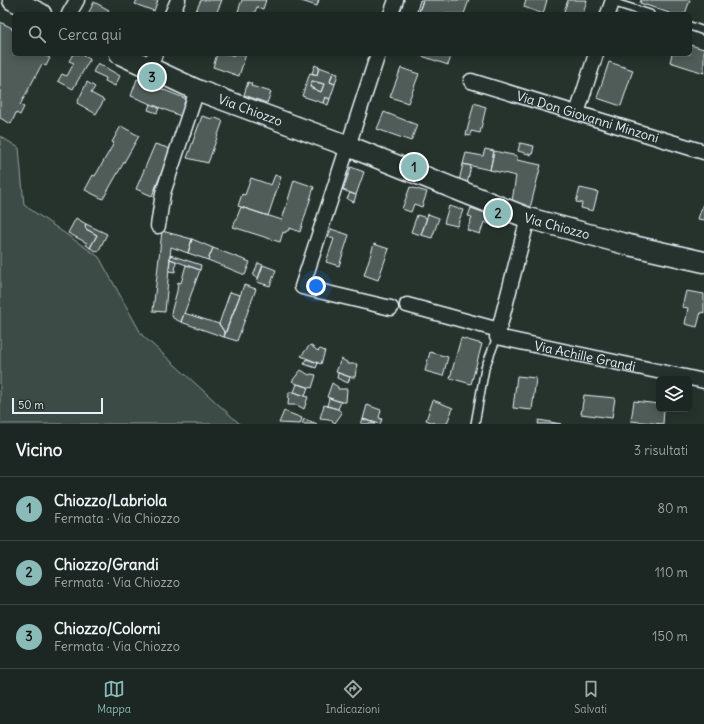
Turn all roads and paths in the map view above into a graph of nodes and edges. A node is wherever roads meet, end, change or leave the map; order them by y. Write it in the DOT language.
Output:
graph roads {
  1 [pos="12,0"];
  2 [pos="77,0"];
  3 [pos="178,0"];
  4 [pos="396,0"];
  5 [pos="611,5"];
  6 [pos="37,12"];
  7 [pos="70,12"];
  8 [pos="173,12"];
  9 [pos="392,12"];
  10 [pos="641,12"];
  11 [pos="692,27"];
  12 [pos="704,31"];
  13 [pos="129,56"];
  14 [pos="377,56"];
  15 [pos="595,56"];
  16 [pos="152,61"];
  17 [pos="471,81"];
  18 [pos="197,90"];
  19 [pos="577,113"];
  20 [pos="348,146"];
  21 [pos="703,149"];
  22 [pos="528,218"];
  23 [pos="158,226"];
  24 [pos="704,262"];
  25 [pos="407,305"];
  26 [pos="391,308"];
  27 [pos="498,333"];
  28 [pos="704,381"];
  29 [pos="475,424"];
  1 -- 6 [label="street"];
  2 -- 7 [label="street"];
  3 -- 8 [label="street"];
  4 -- 9 [label="street"];
  5 -- 10 [label="lane"];
  11 -- 12 [label="lane"];
  13 -- 16 [label="street, Via Chiozzo"];
  14 -- 20 [label="street"];
  15 -- 19 [label="street"];
  16 -- 18 [label="street, Via Chiozzo"];
  17 -- 19 [label="street, Via Don Giovanni Minzoni"];
  18 -- 20 [label="street, Via Chiozzo"];
  18 -- 23 [label="street"];
  19 -- 21 [label="street, Via Don Giovanni Minzoni"];
  20 -- 22 [label="street, Via Chiozzo"];
  20 -- 26 [label="street"];
  22 -- 24 [label="street, Via Chiozzo"];
  22 -- 27 [label="street"];
  25 -- 27 [label="street, Via Achille Grandi"];
  27 -- 28 [label="street, Via Achille Grandi"];
  27 -- 29 [label="lane"];
}
